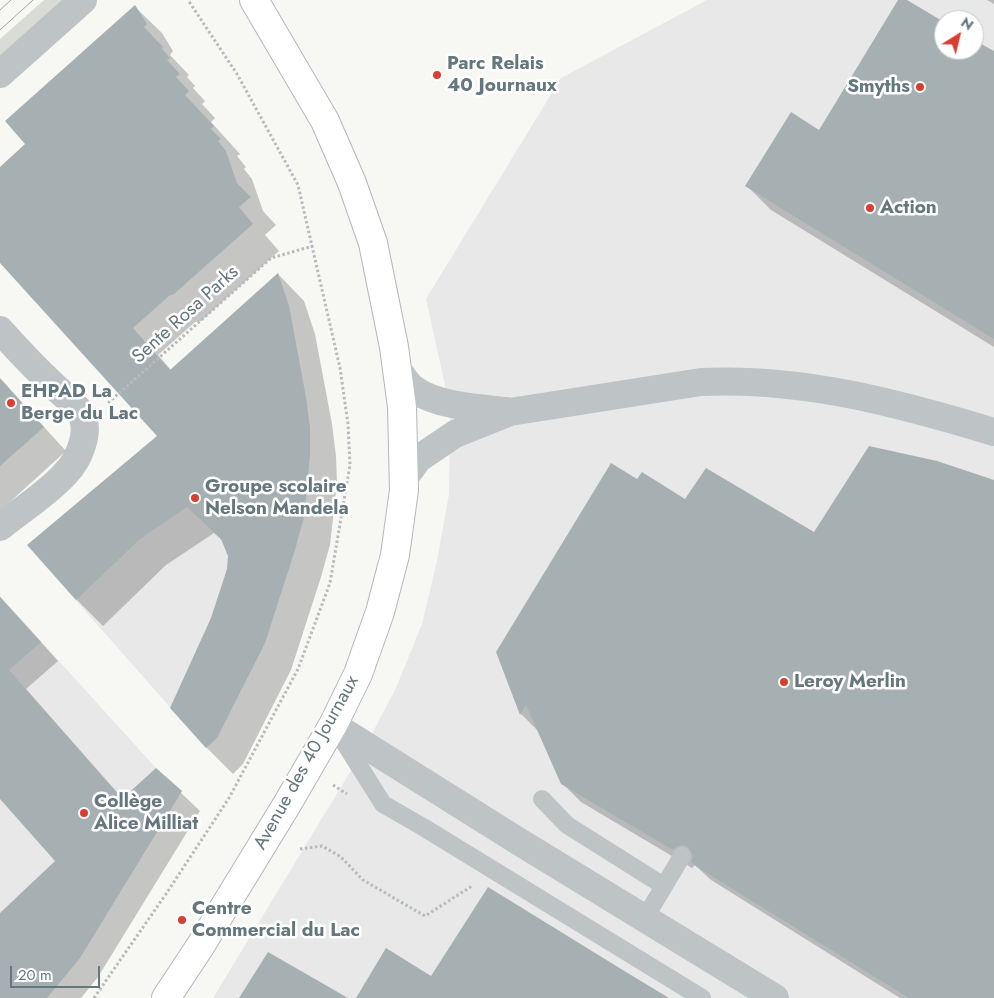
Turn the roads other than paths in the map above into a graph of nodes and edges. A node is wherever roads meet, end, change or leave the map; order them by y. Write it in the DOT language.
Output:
graph roads {
  1 [pos="83,0"];
  2 [pos="254,0"];
  3 [pos="0,74"];
  4 [pos="0,330"];
  5 [pos="397,370"];
  6 [pos="510,412"];
  7 [pos="994,432"];
  8 [pos="405,477"];
  9 [pos="0,527"];
  10 [pos="333,725"];
  11 [pos="542,799"];
  12 [pos="682,856"];
  13 [pos="664,886"];
  14 [pos="645,918"];
  15 [pos="166,998"];
  16 [pos="702,998"];
  17 [pos="775,998"];
  1 -- 3 [label="street"];
  2 -- 5 [label="street, Avenue des 40 Journaux"];
  4 -- 9 [label="street"];
  5 -- 6 [label="street"];
  5 -- 8 [label="street, Avenue des 40 Journaux"];
  6 -- 7 [label="street"];
  6 -- 8 [label="street"];
  8 -- 10 [label="street, Avenue des 40 Journaux"];
  10 -- 14 [label="street"];
  10 -- 15 [label="street, Avenue des 40 Journaux"];
  10 -- 16 [label="lane"];
  11 -- 13 [label="lane"];
  12 -- 13 [label="lane"];
  13 -- 14 [label="lane"];
  14 -- 17 [label="street"];
}
